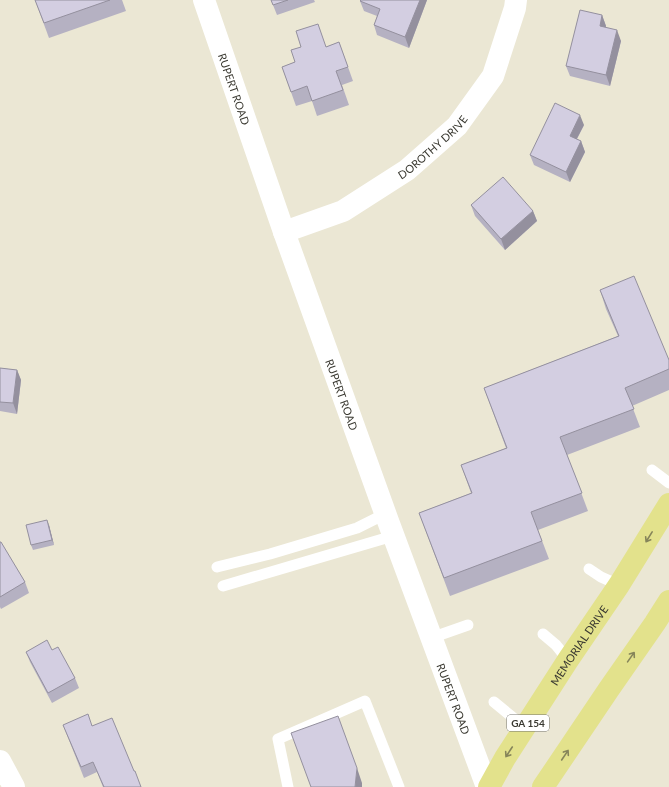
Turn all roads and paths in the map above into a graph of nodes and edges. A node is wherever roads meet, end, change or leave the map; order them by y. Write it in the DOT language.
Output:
graph roads {
  1 [pos="204,0"];
  2 [pos="516,0"];
  3 [pos="284,232"];
  4 [pos="652,470"];
  5 [pos="669,483"];
  6 [pos="669,504"];
  7 [pos="385,514"];
  8 [pos="393,536"];
  9 [pos="217,567"];
  10 [pos="589,569"];
  11 [pos="619,584"];
  12 [pos="223,586"];
  13 [pos="669,601"];
  14 [pos="468,625"];
  15 [pos="543,634"];
  16 [pos="431,638"];
  17 [pos="568,660"];
  18 [pos="494,702"];
  19 [pos="524,728"];
  20 [pos="0,761"];
  21 [pos="14,787"];
  22 [pos="288,787"];
  23 [pos="399,787"];
  24 [pos="488,787"];
  25 [pos="543,787"];
  1 -- 3 [label="street, RUPERT ROAD"];
  2 -- 3 [label="street, DOROTHY DRIVE"];
  3 -- 7 [label="street, RUPERT ROAD"];
  4 -- 5 [label="lane"];
  6 -- 11 [label="main road, MEMORIAL DRIVE / GA 154, one-way"];
  7 -- 8 [label="street, RUPERT ROAD"];
  7 -- 9 [label="lane"];
  8 -- 12 [label="lane"];
  8 -- 16 [label="street, RUPERT ROAD"];
  10 -- 11 [label="lane"];
  11 -- 17 [label="main road, MEMORIAL DRIVE / GA 154"];
  25 -- 13 [label="main road, one-way"];
  14 -- 16 [label="lane"];
  15 -- 17 [label="lane"];
  16 -- 24 [label="street, RUPERT ROAD"];
  17 -- 19 [label="main road, MEMORIAL DRIVE / GA 154"];
  18 -- 19 [label="lane"];
  19 -- 24 [label="main road, MEMORIAL DRIVE / GA 154, one-way"];
  20 -- 21 [label="street"];
  22 -- 23 [label="lane"];
}
